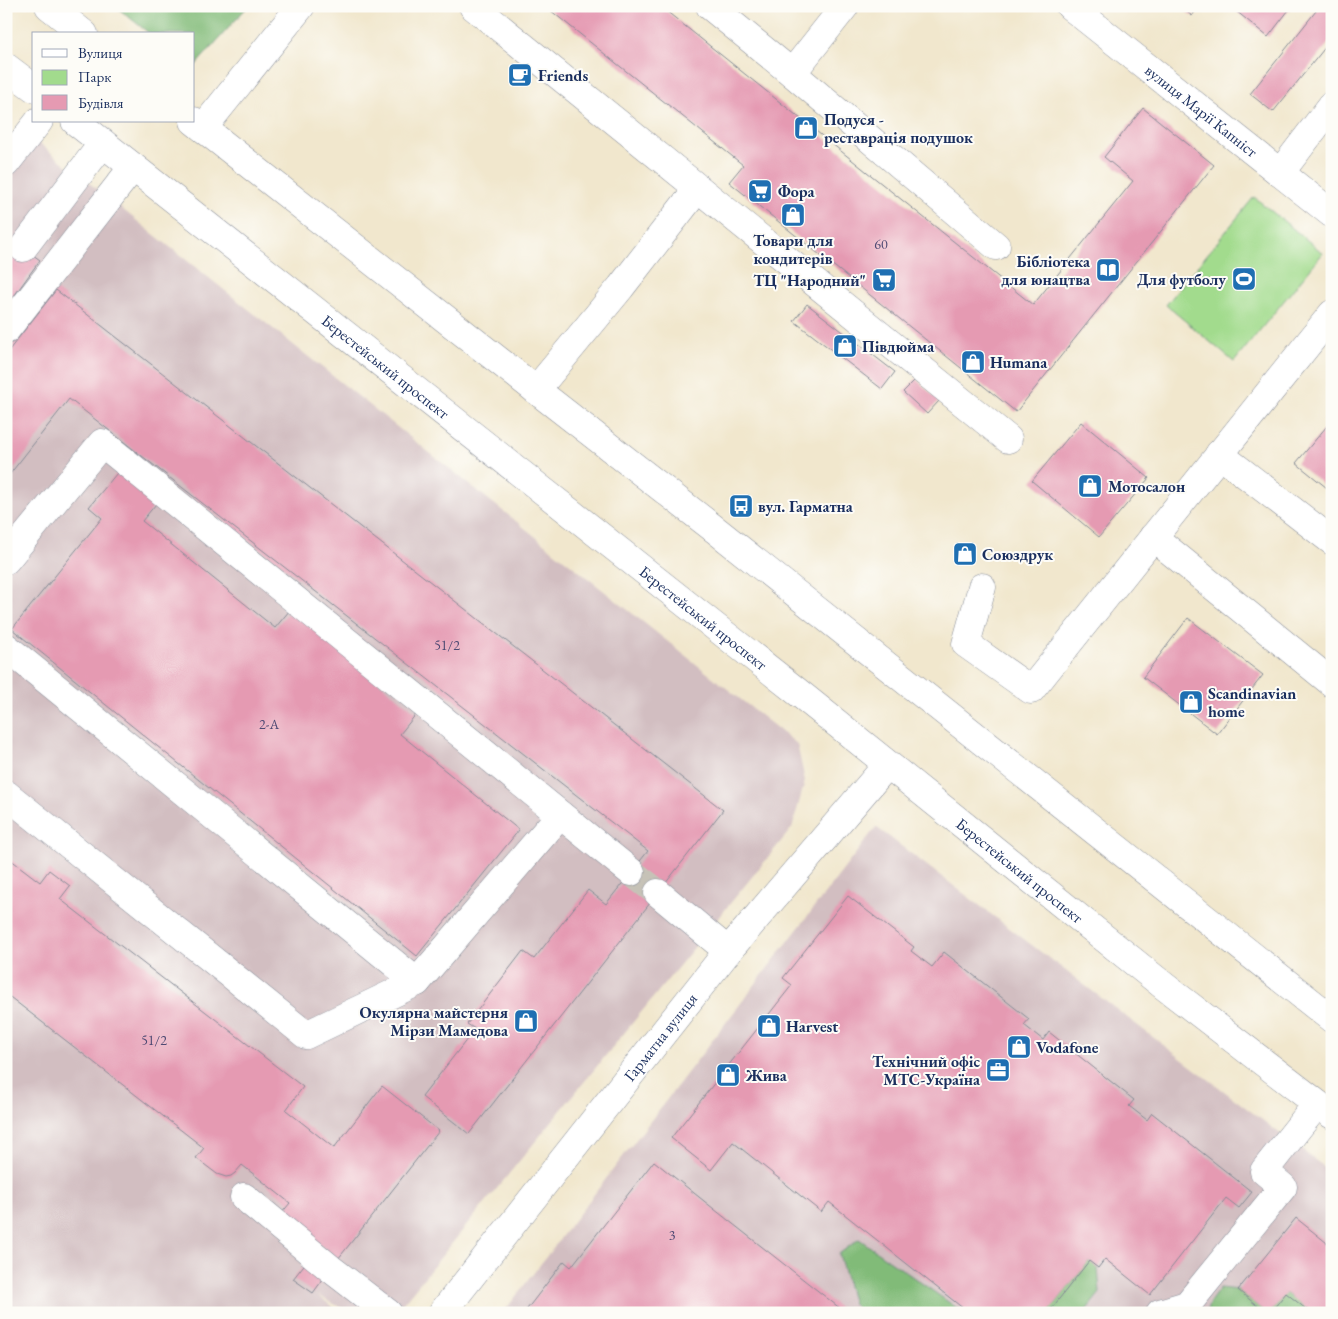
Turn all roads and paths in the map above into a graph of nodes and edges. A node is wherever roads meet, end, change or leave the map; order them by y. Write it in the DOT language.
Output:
graph roads {
  1 [pos="49,6"];
  2 [pos="301,6"];
  3 [pos="473,6"];
  4 [pos="710,6"];
  5 [pos="845,6"];
  6 [pos="1070,6"];
  7 [pos="82,32"];
  8 [pos="6,67"];
  9 [pos="792,74"];
  10 [pos="32,86"];
  11 [pos="1332,105"];
  12 [pos="38,122"];
  13 [pos="76,122"];
  14 [pos="198,125"];
  15 [pos="103,143"];
  16 [pos="6,163"];
  17 [pos="133,167"];
  18 [pos="1280,173"];
  19 [pos="698,188"];
  20 [pos="1332,214"];
  21 [pos="996,246"];
  22 [pos="23,248"];
  23 [pos="1328,326"];
  24 [pos="6,330"];
  25 [pos="536,390"];
  26 [pos="1008,439"];
  27 [pos="1219,454"];
  28 [pos="1153,537"];
  29 [pos="1332,541"];
  30 [pos="6,560"];
  31 [pos="982,587"];
  32 [pos="6,647"];
  33 [pos="1332,683"];
  34 [pos="887,765"];
  35 [pos="6,794"];
  36 [pos="560,815"];
  37 [pos="631,872"];
  38 [pos="658,893"];
  39 [pos="728,951"];
  40 [pos="416,982"];
  41 [pos="1332,1019"];
  42 [pos="1324,1110"];
  43 [pos="244,1197"];
  44 [pos="388,1313"];
  45 [pos="442,1313"];
  46 [pos="1160,1313"];
  1 -- 7 [label="main road"];
  2 -- 14 [label="main road"];
  3 -- 19 [label="main road"];
  4 -- 9 [label="main road"];
  5 -- 9 [label="main road"];
  6 -- 18 [label="main road, вулиця Марії Капніст"];
  8 -- 10 [label="main road"];
  9 -- 21 [label="main road"];
  11 -- 18 [label="main road"];
  12 -- 16 [label="main road"];
  13 -- 15 [label="main road, Берестейський проспект"];
  14 -- 25 [label="main road"];
  15 -- 17 [label="main road, Берестейський проспект"];
  15 -- 22 [label="main road"];
  17 -- 24 [label="main road"];
  17 -- 34 [label="main road, Берестейський проспект"];
  18 -- 20 [label="main road, вулиця Марії Капніст"];
  19 -- 25 [label="main road"];
  19 -- 26 [label="main road"];
  23 -- 27 [label="main road"];
  25 -- 41 [label="main road"];
  27 -- 28 [label="main road"];
  27 -- 29 [label="main road"];
  28 -- 31 [label="main road"];
  28 -- 33 [label="main road"];
  30 -- 36 [label="main road"];
  32 -- 40 [label="main road"];
  34 -- 39 [label="main road, Гарматна вулиця"];
  34 -- 42 [label="main road, Берестейський проспект"];
  35 -- 40 [label="main road"];
  36 -- 37 [label="main road"];
  36 -- 40 [label="main road"];
  38 -- 39 [label="main road"];
  39 -- 45 [label="main road, Гарматна вулиця"];
  42 -- 46 [label="main road"];
  43 -- 44 [label="main road"];
}
